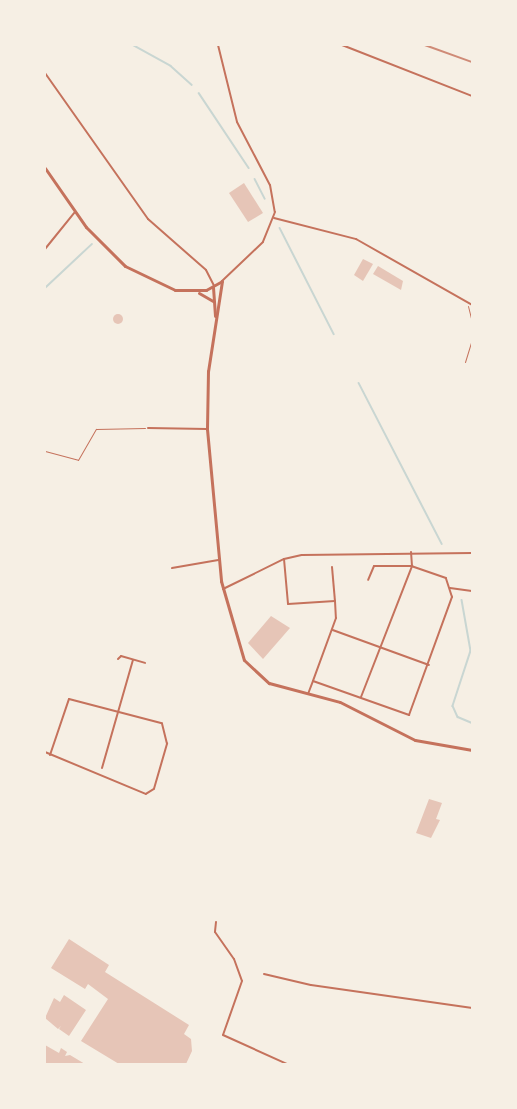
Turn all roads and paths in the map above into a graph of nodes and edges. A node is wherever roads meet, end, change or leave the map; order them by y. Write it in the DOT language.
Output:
graph roads {
  1 [pos="218,45"];
  2 [pos="342,45"];
  3 [pos="45,73"];
  4 [pos="472,96"];
  5 [pos="45,168"];
  6 [pos="76,211"];
  7 [pos="274,218"];
  8 [pos="45,249"];
  9 [pos="222,281"];
  10 [pos="214,286"];
  11 [pos="197,292"];
  12 [pos="213,301"];
  13 [pos="470,304"];
  14 [pos="216,320"];
  15 [pos="472,322"];
  16 [pos="472,339"];
  17 [pos="465,362"];
  18 [pos="147,428"];
  19 [pos="207,429"];
  20 [pos="45,451"];
  21 [pos="411,552"];
  22 [pos="472,553"];
  23 [pos="284,559"];
  24 [pos="218,560"];
  25 [pos="412,566"];
  26 [pos="332,567"];
  27 [pos="172,568"];
  28 [pos="369,580"];
  29 [pos="450,588"];
  30 [pos="223,589"];
  31 [pos="472,591"];
  32 [pos="335,601"];
  33 [pos="332,630"];
  34 [pos="382,648"];
  35 [pos="117,659"];
  36 [pos="133,660"];
  37 [pos="145,663"];
  38 [pos="429,665"];
  39 [pos="313,681"];
  40 [pos="308,694"];
  41 [pos="361,698"];
  42 [pos="118,712"];
  43 [pos="161,723"];
  44 [pos="472,750"];
  45 [pos="45,752"];
  46 [pos="51,755"];
  47 [pos="102,768"];
  48 [pos="147,794"];
  49 [pos="216,922"];
  50 [pos="264,974"];
  51 [pos="472,1008"];
  52 [pos="287,1064"];
  1 -- 7 [label="street"];
  2 -- 4 [label="street"];
  3 -- 10 [label="street"];
  5 -- 6 [label="street"];
  6 -- 8 [label="street"];
  6 -- 11 [label="street"];
  7 -- 9 [label="street"];
  7 -- 13 [label="street"];
  9 -- 10 [label="street"];
  9 -- 14 [label="street"];
  10 -- 11 [label="street"];
  10 -- 12 [label="street"];
  11 -- 12 [label="street"];
  12 -- 14 [label="street"];
  13 -- 15 [label="lane"];
  14 -- 19 [label="street"];
  16 -- 17 [label="lane"];
  18 -- 19 [label="street"];
  18 -- 20 [label="lane"];
  19 -- 24 [label="street"];
  21 -- 22 [label="street"];
  21 -- 23 [label="street"];
  21 -- 25 [label="street"];
  23 -- 30 [label="street"];
  23 -- 32 [label="street"];
  24 -- 27 [label="street"];
  24 -- 30 [label="street"];
  25 -- 28 [label="street"];
  25 -- 29 [label="street"];
  25 -- 34 [label="street"];
  26 -- 32 [label="street"];
  29 -- 31 [label="street"];
  29 -- 38 [label="street"];
  30 -- 40 [label="street"];
  32 -- 33 [label="street"];
  33 -- 34 [label="street"];
  33 -- 39 [label="street"];
  34 -- 38 [label="street"];
  34 -- 41 [label="street"];
  35 -- 36 [label="street"];
  36 -- 37 [label="street"];
  36 -- 42 [label="street"];
  38 -- 41 [label="street"];
  39 -- 40 [label="street"];
  39 -- 41 [label="street"];
  40 -- 44 [label="street"];
  42 -- 43 [label="street"];
  42 -- 46 [label="street"];
  42 -- 47 [label="street"];
  43 -- 48 [label="street"];
  45 -- 46 [label="street"];
  46 -- 48 [label="street"];
  49 -- 52 [label="street"];
  50 -- 51 [label="street"];
}
